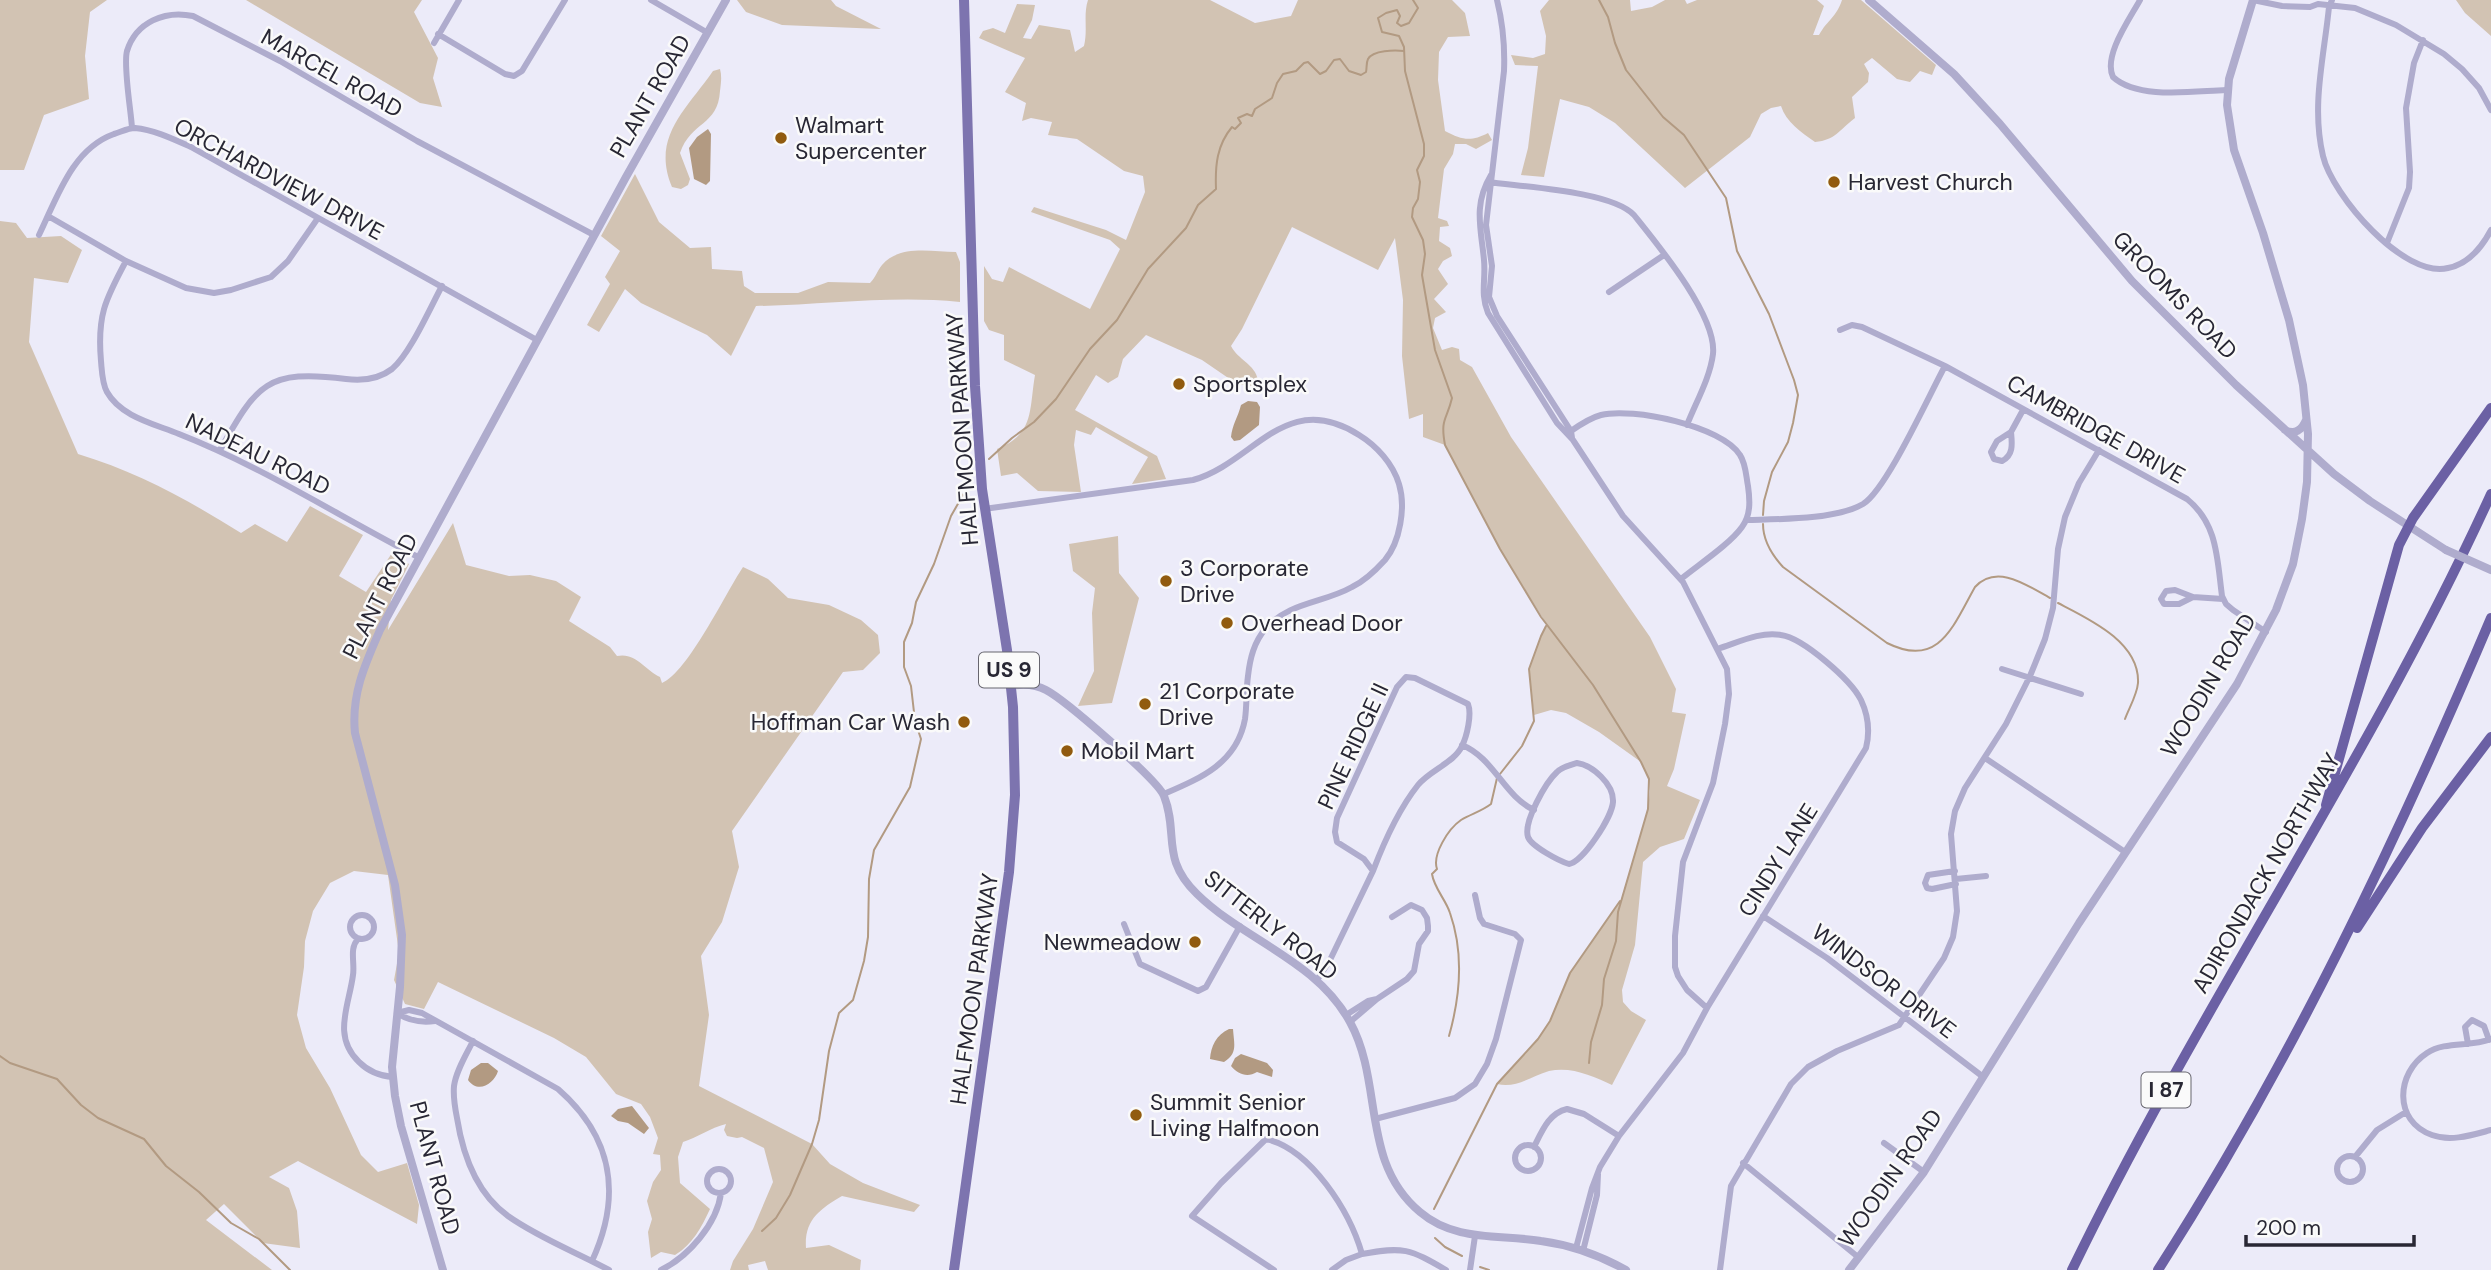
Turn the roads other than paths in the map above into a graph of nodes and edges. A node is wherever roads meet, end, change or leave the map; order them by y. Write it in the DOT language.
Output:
graph roads {
  1 [pos="459,0"];
  2 [pos="565,0"];
  3 [pos="651,0"];
  4 [pos="726,0"];
  5 [pos="964,0"];
  6 [pos="1497,0"];
  7 [pos="1869,0"];
  8 [pos="2140,0"];
  9 [pos="2253,0"];
  10 [pos="2315,2"];
  11 [pos="2331,3"];
  12 [pos="708,33"];
  13 [pos="438,34"];
  14 [pos="2423,40"];
  15 [pos="433,43"];
  16 [pos="2226,90"];
  17 [pos="2491,110"];
  18 [pos="132,128"];
  19 [pos="1489,182"];
  20 [pos="48,216"];
  21 [pos="318,218"];
  22 [pos="2491,230"];
  23 [pos="39,235"];
  24 [pos="594,235"];
  25 [pos="2387,243"];
  26 [pos="1664,255"];
  27 [pos="126,261"];
  28 [pos="442,286"];
  29 [pos="1609,292"];
  30 [pos="1840,330"];
  31 [pos="537,340"];
  32 [pos="1945,366"];
  33 [pos="2491,408"];
  34 [pos="2023,410"];
  35 [pos="2306,420"];
  36 [pos="1687,425"];
  37 [pos="2284,430"];
  38 [pos="2011,432"];
  39 [pos="1569,433"];
  40 [pos="220,450"];
  41 [pos="2099,450"];
  42 [pos="2308,452"];
  43 [pos="2334,474"];
  44 [pos="2307,482"];
  45 [pos="2491,494"];
  46 [pos="984,509"];
  47 [pos="1747,520"];
  48 [pos="2408,526"];
  49 [pos="420,558"];
  50 [pos="2491,570"];
  51 [pos="1681,579"];
  52 [pos="2193,597"];
  53 [pos="2223,598"];
  54 [pos="2491,618"];
  55 [pos="2266,632"];
  56 [pos="1717,649"];
  57 [pos="2002,668"];
  58 [pos="2030,676"];
  59 [pos="1010,685"];
  60 [pos="2081,694"];
  61 [pos="2491,737"];
  62 [pos="1462,745"];
  63 [pos="1985,758"];
  64 [pos="1164,794"];
  65 [pos="1534,810"];
  66 [pos="2319,826"];
  67 [pos="2125,852"];
  68 [pos="1373,871"];
  69 [pos="1986,876"];
  70 [pos="1956,878"];
  71 [pos="1475,895"];
  72 [pos="1763,916"];
  73 [pos="1392,917"];
  74 [pos="1125,924"];
  75 [pos="1240,926"];
  76 [pos="358,939"];
  77 [pos="2332,969"];
  78 [pos="1317,980"];
  79 [pos="1377,999"];
  80 [pos="1707,1008"];
  81 [pos="397,1013"];
  82 [pos="1348,1018"];
  83 [pos="1905,1019"];
  84 [pos="2490,1040"];
  85 [pos="473,1041"];
  86 [pos="2468,1044"];
  87 [pos="1982,1076"];
  88 [pos="393,1077"];
  89 [pos="2406,1112"];
  90 [pos="1375,1119"];
  91 [pos="2491,1130"];
  92 [pos="1619,1136"];
  93 [pos="1884,1143"];
  94 [pos="1534,1147"];
  95 [pos="2355,1157"];
  96 [pos="1743,1163"];
  97 [pos="1924,1172"];
  98 [pos="721,1193"];
  99 [pos="1475,1236"];
  100 [pos="1580,1249"];
  101 [pos="1362,1254"];
  102 [pos="1858,1257"];
  103 [pos="592,1261"];
  104 [pos="443,1270"];
  105 [pos="609,1270"];
  106 [pos="661,1270"];
  107 [pos="954,1270"];
  108 [pos="1274,1270"];
  109 [pos="1332,1270"];
  110 [pos="1446,1270"];
  111 [pos="1470,1270"];
  112 [pos="1626,1270"];
  113 [pos="1720,1270"];
  114 [pos="1849,1270"];
  115 [pos="2072,1270"];
  116 [pos="2158,1270"];
  1 -- 13 [label="street"];
  2 -- 13 [label="street"];
  3 -- 12 [label="street"];
  4 -- 12 [label="street, PLANT ROAD"];
  5 -- 46 [label="main road, HALFMOON PARKWAY / US 9"];
  6 -- 19 [label="street"];
  7 -- 37 [label="street, GROOMS ROAD"];
  8 -- 16 [label="street"];
  9 -- 10 [label="street"];
  9 -- 16 [label="street, WOODIN ROAD"];
  10 -- 11 [label="street"];
  11 -- 14 [label="street"];
  11 -- 25 [label="street"];
  12 -- 24 [label="street, PLANT ROAD"];
  13 -- 15 [label="street"];
  14 -- 17 [label="street"];
  14 -- 25 [label="street"];
  16 -- 35 [label="street, WOODIN ROAD"];
  18 -- 20 [label="street"];
  18 -- 21 [label="street, ORCHARDVIEW DRIVE"];
  18 -- 24 [label="street, MARCEL ROAD"];
  19 -- 26 [label="street"];
  19 -- 39 [label="street"];
  20 -- 23 [label="street"];
  20 -- 27 [label="street"];
  21 -- 27 [label="street"];
  21 -- 28 [label="street, ORCHARDVIEW DRIVE"];
  22 -- 25 [label="street"];
  24 -- 31 [label="street, PLANT ROAD"];
  26 -- 29 [label="street"];
  26 -- 36 [label="street"];
  27 -- 40 [label="street, NADEAU ROAD"];
  28 -- 31 [label="street, ORCHARDVIEW DRIVE"];
  28 -- 40 [label="street"];
  30 -- 32 [label="street, CAMBRIDGE DRIVE"];
  31 -- 49 [label="street, PLANT ROAD"];
  32 -- 34 [label="street, CAMBRIDGE DRIVE"];
  32 -- 47 [label="street"];
  33 -- 48 [label="highway"];
  34 -- 38 [label="street"];
  34 -- 41 [label="street, CAMBRIDGE DRIVE"];
  35 -- 37 [label="street"];
  35 -- 42 [label="street, WOODIN ROAD"];
  36 -- 39 [label="street"];
  36 -- 47 [label="street"];
  37 -- 42 [label="street, GROOMS ROAD"];
  38 -- 38 [label="street"];
  39 -- 51 [label="street"];
  40 -- 49 [label="street, NADEAU ROAD"];
  41 -- 53 [label="street, CAMBRIDGE DRIVE"];
  41 -- 58 [label="street"];
  42 -- 43 [label="street, GROOMS ROAD"];
  42 -- 44 [label="street, WOODIN ROAD"];
  43 -- 44 [label="street"];
  43 -- 48 [label="street, GROOMS ROAD"];
  44 -- 55 [label="street, WOODIN ROAD"];
  45 -- 66 [label="highway, ADIRONDACK NORTHWAY / I 87"];
  46 -- 59 [label="main road, HALFMOON PARKWAY / US 9"];
  46 -- 64 [label="street"];
  47 -- 51 [label="street"];
  48 -- 50 [label="street, GROOMS ROAD, bridge"];
  48 -- 66 [label="highway"];
  49 -- 81 [label="street, PLANT ROAD"];
  51 -- 56 [label="street"];
  52 -- 53 [label="street"];
  53 -- 55 [label="street"];
  54 -- 77 [label="highway"];
  55 -- 67 [label="street, WOODIN ROAD"];
  56 -- 72 [label="street, CINDY LANE"];
  56 -- 80 [label="street"];
  57 -- 58 [label="street"];
  58 -- 60 [label="street"];
  58 -- 63 [label="street"];
  59 -- 64 [label="street"];
  59 -- 107 [label="main road, HALFMOON PARKWAY / US 9"];
  61 -- 77 [label="highway"];
  62 -- 65 [label="street"];
  62 -- 68 [label="street"];
  62 -- 68 [label="street, PINE RIDGE II"];
  63 -- 67 [label="street"];
  63 -- 70 [label="street"];
  64 -- 75 [label="street, SITTERLY ROAD"];
  65 -- 65 [label="street"];
  66 -- 115 [label="highway, ADIRONDACK NORTHWAY / I 87"];
  67 -- 87 [label="street, WOODIN ROAD"];
  68 -- 78 [label="street"];
  69 -- 70 [label="street"];
  70 -- 83 [label="street"];
  71 -- 90 [label="street"];
  72 -- 80 [label="street, CINDY LANE"];
  72 -- 83 [label="street, WINDSOR DRIVE"];
  73 -- 79 [label="street"];
  74 -- 75 [label="street"];
  75 -- 78 [label="street, SITTERLY ROAD"];
  76 -- 76 [label="street"];
  76 -- 88 [label="street"];
  77 -- 116 [label="highway"];
  78 -- 82 [label="street, SITTERLY ROAD"];
  79 -- 82 [label="street"];
  79 -- 82 [label="street"];
  80 -- 92 [label="street, CINDY LANE"];
  81 -- 85 [label="street"];
  81 -- 88 [label="street, PLANT ROAD"];
  82 -- 90 [label="street, SITTERLY ROAD"];
  83 -- 87 [label="street, WINDSOR DRIVE"];
  83 -- 96 [label="street"];
  84 -- 86 [label="street"];
  84 -- 86 [label="street"];
  85 -- 103 [label="street"];
  85 -- 103 [label="street"];
  86 -- 89 [label="street"];
  87 -- 97 [label="street, WOODIN ROAD"];
  88 -- 104 [label="street, PLANT ROAD"];
  89 -- 91 [label="street"];
  89 -- 95 [label="street"];
  90 -- 99 [label="street, SITTERLY ROAD"];
  92 -- 94 [label="street"];
  92 -- 100 [label="street, CINDY LANE"];
  93 -- 97 [label="street"];
  94 -- 94 [label="street"];
  95 -- 95 [label="street"];
  96 -- 102 [label="street"];
  96 -- 113 [label="street"];
  97 -- 102 [label="street, WOODIN ROAD"];
  98 -- 106 [label="street"];
  99 -- 100 [label="street, SITTERLY ROAD"];
  99 -- 111 [label="street"];
  100 -- 112 [label="street, SITTERLY ROAD"];
  101 -- 108 [label="street"];
  101 -- 109 [label="street"];
  101 -- 110 [label="street"];
  102 -- 114 [label="street, WOODIN ROAD"];
  103 -- 105 [label="street"];
}
